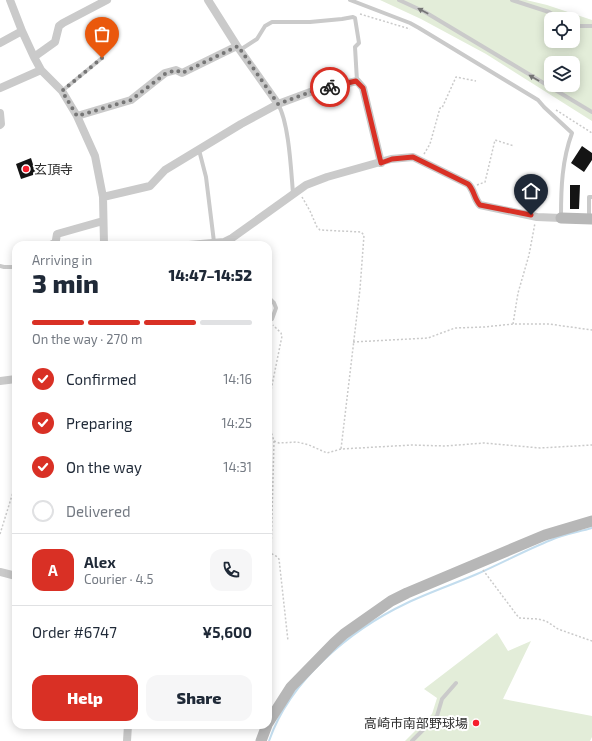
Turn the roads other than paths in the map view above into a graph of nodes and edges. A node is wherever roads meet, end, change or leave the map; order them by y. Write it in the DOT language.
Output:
graph roads {
  1 [pos="10,0"];
  2 [pos="107,0"];
  3 [pos="208,0"];
  4 [pos="350,0"];
  5 [pos="399,0"];
  6 [pos="512,0"];
  7 [pos="549,12"];
  8 [pos="580,26"];
  9 [pos="592,26"];
  10 [pos="22,31"];
  11 [pos="0,43"];
  12 [pos="239,48"];
  13 [pos="34,57"];
  14 [pos="102,58"];
  15 [pos="41,70"];
  16 [pos="356,81"];
  17 [pos="0,88"];
  18 [pos="62,91"];
  19 [pos="278,104"];
  20 [pos="592,112"];
  21 [pos="0,113"];
  22 [pos="77,116"];
  23 [pos="0,125"];
  24 [pos="199,149"];
  25 [pos="381,163"];
  26 [pos="296,192"];
  27 [pos="103,197"];
  28 [pos="592,197"];
  29 [pos="561,218"];
  30 [pos="590,219"];
  31 [pos="103,221"];
  32 [pos="56,240"];
  33 [pos="104,241"];
  34 [pos="214,241"];
  35 [pos="227,241"];
  36 [pos="0,266"];
  37 [pos="12,267"];
  38 [pos="272,301"];
  39 [pos="272,319"];
  40 [pos="12,380"];
  41 [pos="0,381"];
  42 [pos="592,521"];
  43 [pos="0,572"];
  44 [pos="12,575"];
  45 [pos="456,683"];
  46 [pos="272,718"];
  47 [pos="128,729"];
  48 [pos="266,729"];
  49 [pos="128,741"];
  50 [pos="262,741"];
  51 [pos="412,741"];
  1 -- 10 [label="street"];
  2 -- 13 [label="street"];
  3 -- 12 [label="street"];
  4 -- 29 [label="lane"];
  20 -- 5 [label="lane, one-way"];
  6 -- 7 [label="lane"];
  8 -- 9 [label="lane"];
  10 -- 11 [label="street"];
  10 -- 13 [label="street"];
  12 -- 16 [label="lane"];
  12 -- 19 [label="street"];
  12 -- 22 [label="street"];
  13 -- 15 [label="street"];
  14 -- 18 [label="lane"];
  15 -- 17 [label="street"];
  15 -- 18 [label="street"];
  16 -- 19 [label="street"];
  16 -- 25 [label="street"];
  18 -- 22 [label="street"];
  19 -- 24 [label="street"];
  19 -- 26 [label="lane"];
  21 -- 23 [label="street"];
  22 -- 27 [label="street"];
  24 -- 27 [label="street"];
  24 -- 34 [label="lane"];
  25 -- 26 [label="street"];
  25 -- 29 [label="street"];
  26 -- 35 [label="street"];
  27 -- 31 [label="street"];
  28 -- 30 [label="lane"];
  29 -- 30 [label="street"];
  31 -- 32 [label="street"];
  31 -- 33 [label="street"];
  36 -- 37 [label="lane"];
  38 -- 39 [label="lane"];
  40 -- 41 [label="street"];
  42 -- 46 [label="street"];
  43 -- 44 [label="street"];
  45 -- 51 [label="lane"];
  47 -- 49 [label="street"];
  48 -- 50 [label="street"];
}
